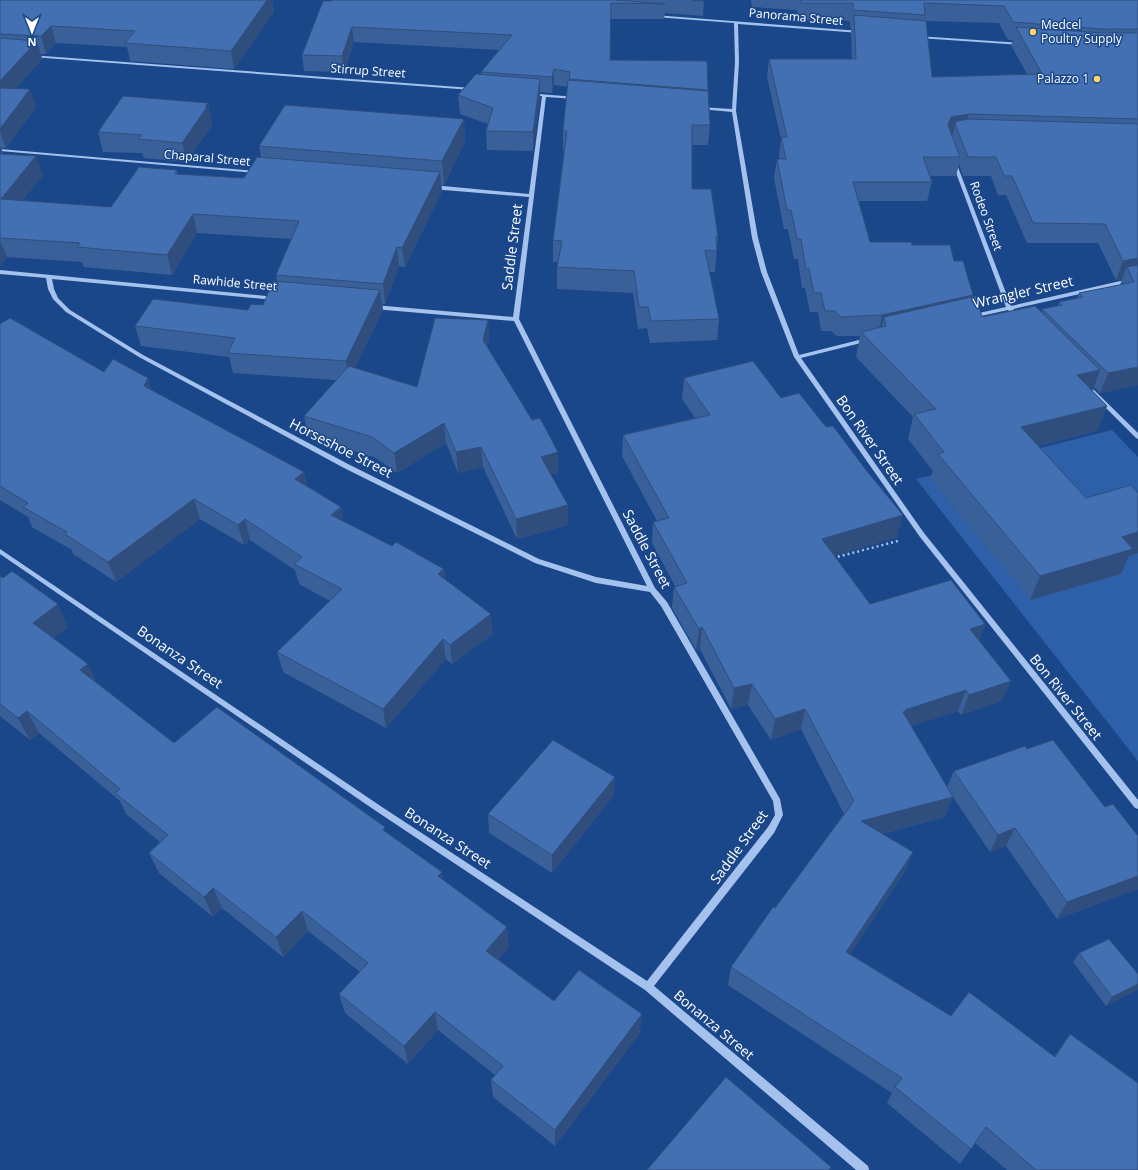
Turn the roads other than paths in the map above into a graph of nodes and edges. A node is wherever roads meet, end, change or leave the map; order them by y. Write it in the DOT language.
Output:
graph roads {
  1 [pos="651,16"];
  2 [pos="736,22"];
  3 [pos="862,32"];
  4 [pos="917,37"];
  5 [pos="1026,44"];
  6 [pos="24,55"];
  7 [pos="481,90"];
  8 [pos="536,94"];
  9 [pos="544,95"];
  10 [pos="582,98"];
  11 [pos="696,108"];
  12 [pos="734,111"];
  13 [pos="0,150"];
  14 [pos="953,158"];
  15 [pos="262,173"];
  16 [pos="428,187"];
  17 [pos="532,196"];
  18 [pos="0,272"];
  19 [pos="49,278"];
  20 [pos="1138,279"];
  21 [pos="279,298"];
  22 [pos="366,306"];
  23 [pos="1008,308"];
  24 [pos="963,318"];
  25 [pos="516,319"];
  26 [pos="1025,324"];
  27 [pos="872,339"];
  28 [pos="797,357"];
  29 [pos="1087,386"];
  30 [pos="1138,437"];
  31 [pos="0,551"];
  32 [pos="652,590"];
  33 [pos="1138,806"];
  34 [pos="648,987"];
  35 [pos="864,1170"];
  1 -- 2 [label="street, Panorama Street"];
  2 -- 3 [label="street, Panorama Street"];
  2 -- 12 [label="street, Bon River Street"];
  4 -- 5 [label="street"];
  6 -- 7 [label="street, Stirrup Street"];
  8 -- 9 [label="street"];
  9 -- 10 [label="street"];
  9 -- 17 [label="street, Saddle Street"];
  11 -- 12 [label="street"];
  12 -- 28 [label="street, Bon River Street"];
  13 -- 15 [label="street, Chaparal Street"];
  14 -- 23 [label="street, Rodeo Street"];
  16 -- 17 [label="street"];
  17 -- 25 [label="street, Saddle Street"];
  18 -- 19 [label="street, Rawhide Street"];
  19 -- 21 [label="street, Rawhide Street"];
  19 -- 32 [label="street, Horseshoe Street"];
  20 -- 23 [label="street, Wrangler Street"];
  22 -- 25 [label="street"];
  23 -- 24 [label="street, Wrangler Street"];
  23 -- 26 [label="street, Rodeo Street"];
  25 -- 32 [label="street, Saddle Street"];
  27 -- 28 [label="street"];
  28 -- 33 [label="street, Bon River Street"];
  29 -- 30 [label="street"];
  31 -- 34 [label="street, Bonanza Street"];
  32 -- 34 [label="street, Saddle Street"];
  34 -- 35 [label="street, Bonanza Street"];
}
